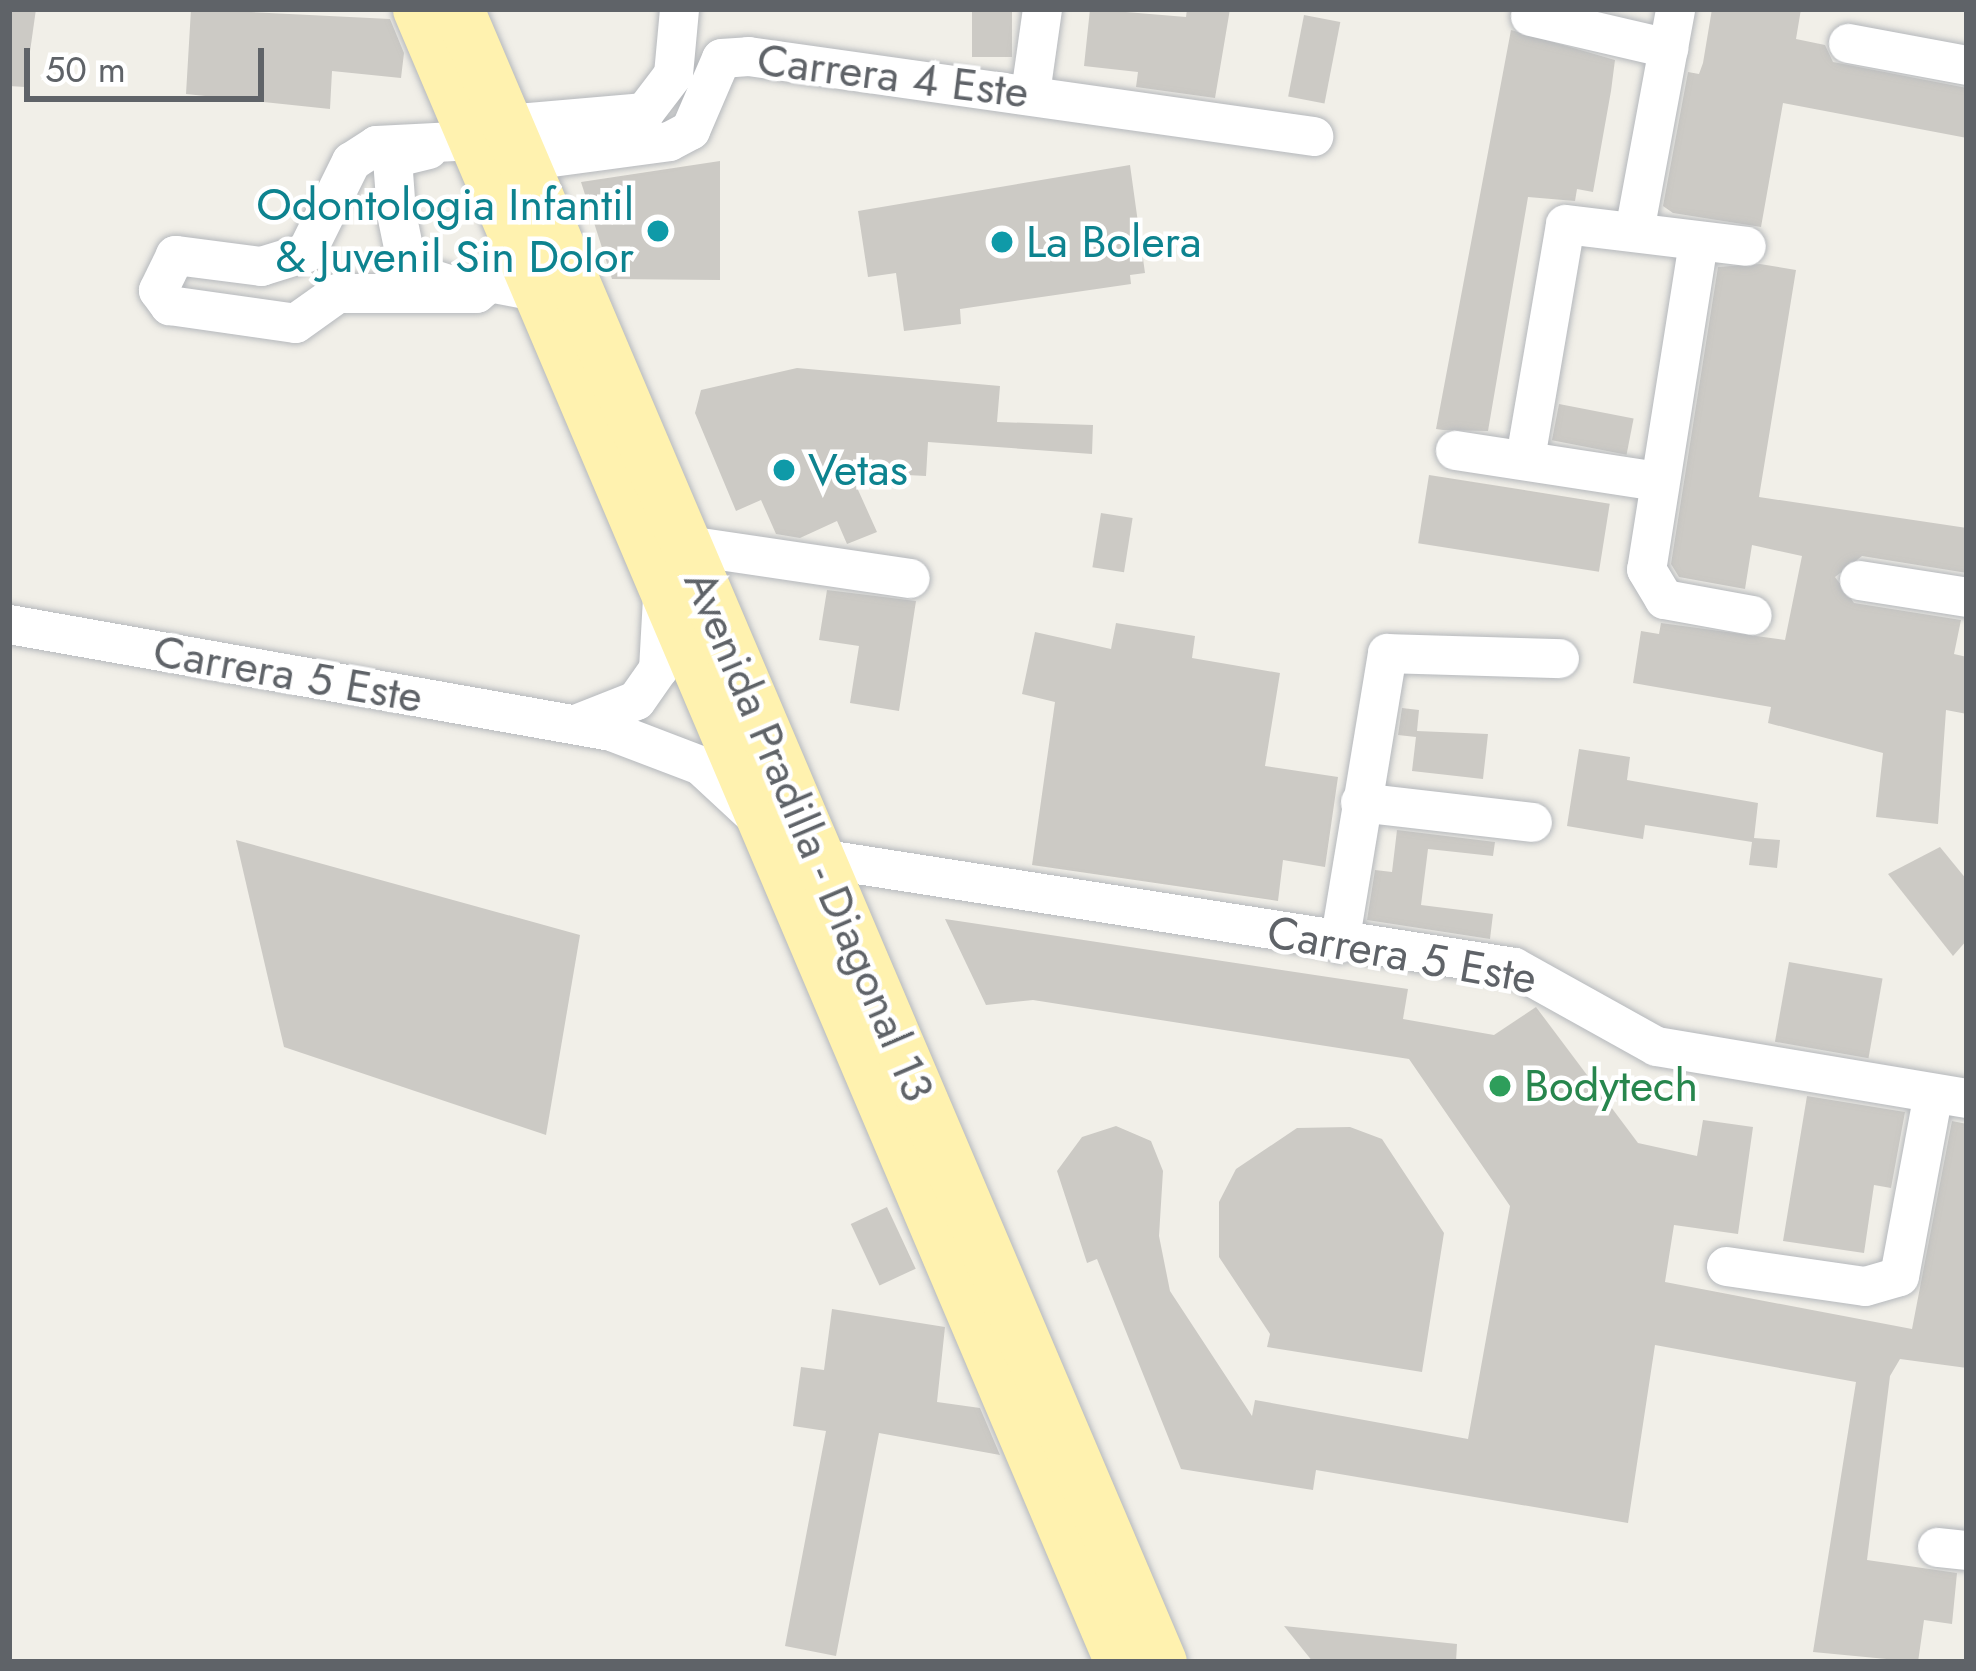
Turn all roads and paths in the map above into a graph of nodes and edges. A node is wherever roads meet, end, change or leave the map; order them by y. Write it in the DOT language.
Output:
graph roads {
  1 [pos="418,9"];
  2 [pos="458,9"];
  3 [pos="679,9"];
  4 [pos="1042,9"];
  5 [pos="1675,9"];
  6 [pos="1530,16"];
  7 [pos="1653,33"];
  8 [pos="1848,43"];
  9 [pos="1967,65"];
  10 [pos="1030,93"];
  11 [pos="1313,136"];
  12 [pos="483,143"];
  13 [pos="1622,229"];
  14 [pos="1698,242"];
  15 [pos="1746,246"];
  16 [pos="513,286"];
  17 [pos="1455,450"];
  18 [pos="1525,458"];
  19 [pos="1658,481"];
  20 [pos="686,545"];
  21 [pos="910,578"];
  22 [pos="1859,580"];
  23 [pos="662,592"];
  24 [pos="1967,597"];
  25 [pos="1752,615"];
  26 [pos="9,624"];
  27 [pos="1559,658"];
  28 [pos="566,724"];
  29 [pos="1360,802"];
  30 [pos="1532,822"];
  31 [pos="768,832"];
  32 [pos="819,858"];
  33 [pos="1339,943"];
  34 [pos="1950,1095"];
  35 [pos="1726,1266"];
  36 [pos="1120,1662"];
  37 [pos="1161,1662"];
  1 -- 12 [label="main road, Avenida Pradilla - Diagonal 13"];
  2 -- 12 [label="main road, Avenida Pradilla - Diagonal 13"];
  3 -- 12 [label="street"];
  4 -- 10 [label="street"];
  5 -- 7 [label="street"];
  6 -- 7 [label="street"];
  7 -- 13 [label="street"];
  8 -- 9 [label="street"];
  10 -- 11 [label="street, Carrera 4 Este"];
  10 -- 12 [label="street, Carrera 4 Este"];
  12 -- 16 [label="main road, Avenida Pradilla - Diagonal 13"];
  12 -- 16 [label="street"];
  12 -- 16 [label="street"];
  12 -- 20 [label="main road, Avenida Pradilla - Diagonal 13"];
  13 -- 14 [label="street"];
  13 -- 18 [label="street"];
  14 -- 15 [label="street"];
  14 -- 19 [label="street"];
  16 -- 23 [label="main road, Avenida Pradilla - Diagonal 13"];
  17 -- 18 [label="street"];
  18 -- 19 [label="street"];
  19 -- 25 [label="street"];
  20 -- 21 [label="street"];
  20 -- 32 [label="main road, Avenida Pradilla - Diagonal 13"];
  22 -- 24 [label="street"];
  23 -- 28 [label="street, Carrera 5 Este"];
  23 -- 31 [label="main road, Avenida Pradilla - Diagonal 13"];
  26 -- 28 [label="street, Carrera 5 Este"];
  27 -- 29 [label="street"];
  28 -- 31 [label="street, Carrera 5 Este"];
  29 -- 30 [label="street"];
  29 -- 33 [label="street"];
  31 -- 36 [label="main road, Avenida Pradilla - Diagonal 13"];
  32 -- 33 [label="street, Carrera 5 Este"];
  32 -- 37 [label="main road, Avenida Pradilla - Diagonal 13"];
  33 -- 34 [label="street, Carrera 5 Este"];
  34 -- 35 [label="street"];
}
